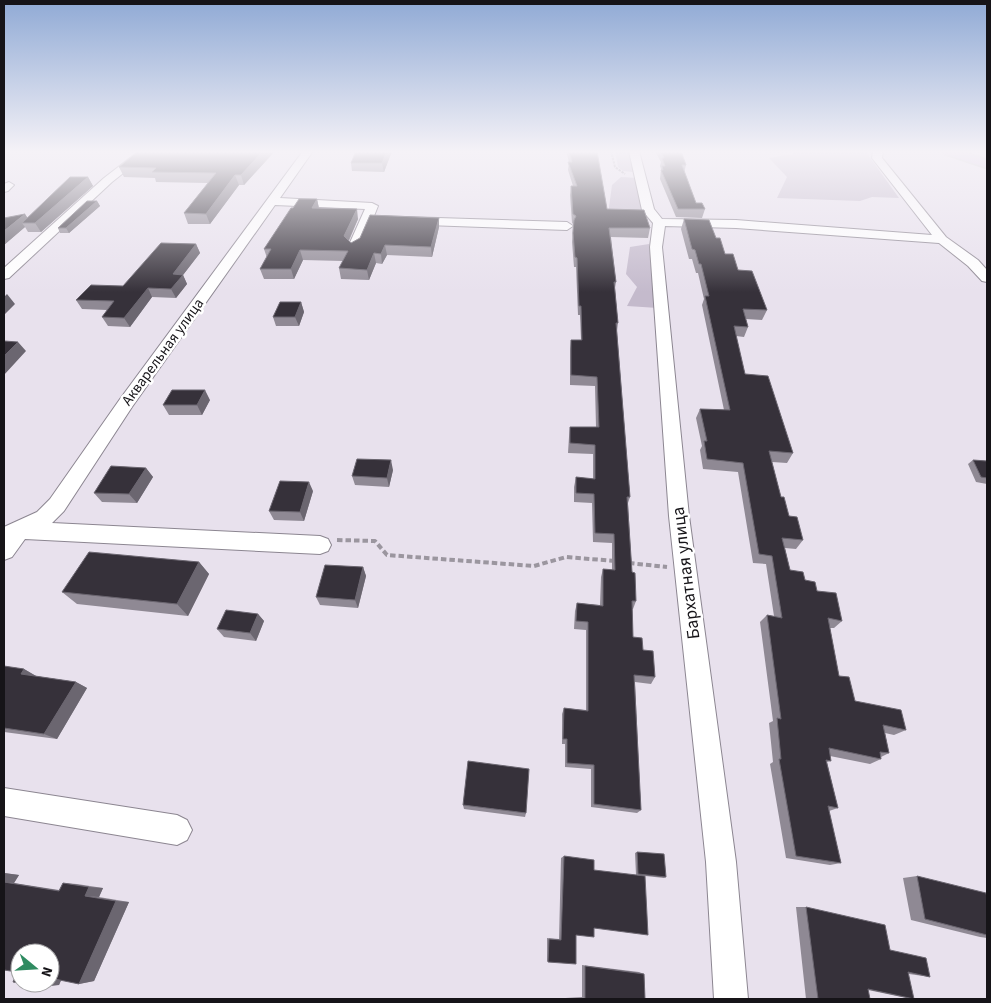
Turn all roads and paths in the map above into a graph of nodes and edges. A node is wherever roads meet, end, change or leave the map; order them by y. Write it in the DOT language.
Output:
graph roads {
  1 [pos="89,198"];
  2 [pos="273,198"];
  3 [pos="645,198"];
  4 [pos="909,198"];
  5 [pos="271,201"];
  6 [pos="366,219"];
  7 [pos="659,222"];
  8 [pos="567,226"];
  9 [pos="942,240"];
  10 [pos="354,247"];
  11 [pos="973,263"];
  12 [pos="987,267"];
  13 [pos="4,275"];
  14 [pos="987,278"];
  15 [pos="12,533"];
  16 [pos="320,545"];
  17 [pos="4,551"];
  18 [pos="616,562"];
  19 [pos="626,562"];
  20 [pos="685,568"];
  21 [pos="4,802"];
  22 [pos="177,830"];
  23 [pos="731,999"];
  1 -- 13 [label="street"];
  2 -- 5 [label="street, Акварельная улица"];
  3 -- 7 [label="street"];
  4 -- 9 [label="street"];
  5 -- 6 [label="street"];
  5 -- 15 [label="street, Акварельная улица"];
  6 -- 8 [label="street"];
  6 -- 10 [label="street"];
  7 -- 9 [label="street"];
  7 -- 20 [label="street, Бархатная улица"];
  9 -- 11 [label="street"];
  11 -- 12 [label="street"];
  11 -- 14 [label="street"];
  15 -- 16 [label="street"];
  15 -- 17 [label="street"];
  16 -- 18 [label="path"];
  19 -- 20 [label="path"];
  20 -- 23 [label="street, Бархатная улица"];
  21 -- 22 [label="street"];
}
